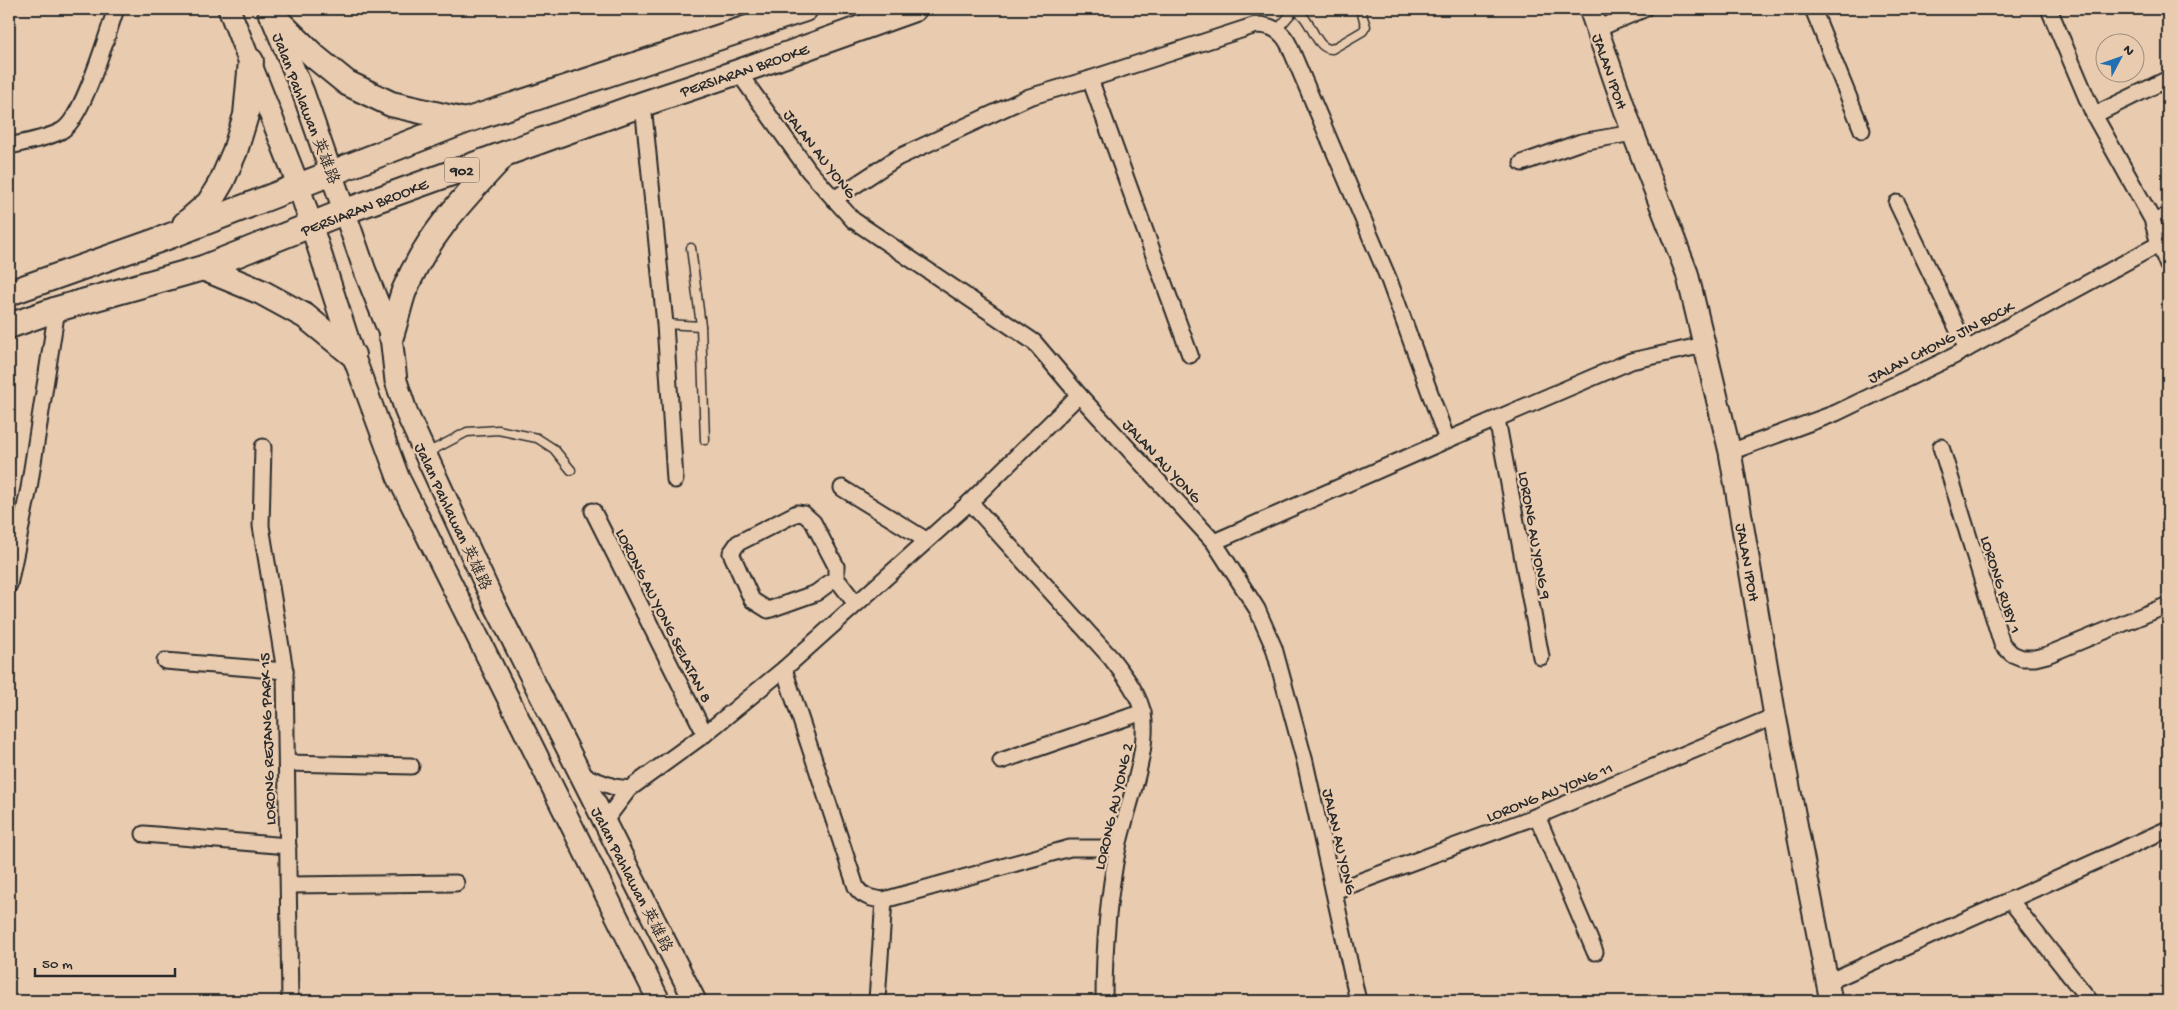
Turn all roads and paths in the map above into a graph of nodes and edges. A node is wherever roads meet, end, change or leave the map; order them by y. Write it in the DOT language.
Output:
graph roads {
  1 [pos="116,9"];
  2 [pos="229,9"];
  3 [pos="805,9"];
  4 [pos="914,9"];
  5 [pos="1295,9"];
  6 [pos="1360,9"];
  7 [pos="1590,9"];
  8 [pos="1644,9"];
  9 [pos="1813,9"];
  10 [pos="2049,9"];
  11 [pos="269,11"];
  12 [pos="1597,29"];
  13 [pos="1277,30"];
  14 [pos="251,61"];
  15 [pos="738,72"];
  16 [pos="1090,79"];
  17 [pos="2168,79"];
  18 [pos="643,104"];
  19 [pos="2094,115"];
  20 [pos="465,121"];
  21 [pos="1862,130"];
  22 [pos="1632,133"];
  23 [pos="9,146"];
  24 [pos="504,154"];
  25 [pos="1522,163"];
  26 [pos="332,173"];
  27 [pos="299,187"];
  28 [pos="834,199"];
  29 [pos="1897,203"];
  30 [pos="346,211"];
  31 [pos="2168,211"];
  32 [pos="2152,219"];
  33 [pos="313,226"];
  34 [pos="170,236"];
  35 [pos="2159,244"];
  36 [pos="691,248"];
  37 [pos="2168,266"];
  38 [pos="203,268"];
  39 [pos="9,294"];
  40 [pos="57,309"];
  41 [pos="665,324"];
  42 [pos="9,326"];
  43 [pos="700,326"];
  44 [pos="391,336"];
  45 [pos="1704,344"];
  46 [pos="1966,349"];
  47 [pos="353,355"];
  48 [pos="1190,355"];
  49 [pos="1078,395"];
  50 [pos="1497,419"];
  51 [pos="705,440"];
  52 [pos="1447,440"];
  53 [pos="1941,447"];
  54 [pos="263,448"];
  55 [pos="1730,452"];
  56 [pos="425,454"];
  57 [pos="571,470"];
  58 [pos="675,480"];
  59 [pos="842,488"];
  60 [pos="970,502"];
  61 [pos="594,511"];
  62 [pos="926,540"];
  63 [pos="1214,542"];
  64 [pos="836,578"];
  65 [pos="9,585"];
  66 [pos="856,604"];
  67 [pos="2168,605"];
  68 [pos="1541,657"];
  69 [pos="165,661"];
  70 [pos="784,669"];
  71 [pos="285,671"];
  72 [pos="1143,712"];
  73 [pos="1775,716"];
  74 [pos="705,734"];
  75 [pos="1001,762"];
  76 [pos="287,763"];
  77 [pos="410,766"];
  78 [pos="581,775"];
  79 [pos="629,789"];
  80 [pos="1537,816"];
  81 [pos="604,822"];
  82 [pos="2168,829"];
  83 [pos="144,834"];
  84 [pos="288,846"];
  85 [pos="1118,848"];
  86 [pos="456,883"];
  87 [pos="289,884"];
  88 [pos="1334,892"];
  89 [pos="884,900"];
  90 [pos="2010,900"];
  91 [pos="1595,952"];
  92 [pos="1829,992"];
  93 [pos="877,1000"];
  94 [pos="290,1001"];
  95 [pos="659,1001"];
  96 [pos="695,1001"];
  97 [pos="1104,1001"];
  98 [pos="1358,1001"];
  99 [pos="2090,1001"];
  1 -- 23 [label="street"];
  2 -- 14 [label="main road, Jalan Pahlawan 英雄路"];
  3 -- 20 [label="main road"];
  4 -- 15 [label="main road, PERSIARAN BROOKE / 902"];
  5 -- 6 [label="lane"];
  5 -- 13 [label="lane"];
  7 -- 12 [label="main road, JALAN IPOH"];
  8 -- 12 [label="street"];
  9 -- 21 [label="street"];
  10 -- 19 [label="street"];
  11 -- 20 [label="main road"];
  11 -- 26 [label="main road, Jalan Pahlawan 英雄路"];
  12 -- 22 [label="main road, JALAN IPOH"];
  13 -- 16 [label="street"];
  13 -- 52 [label="street"];
  14 -- 27 [label="main road, Jalan Pahlawan 英雄路"];
  14 -- 34 [label="main road"];
  15 -- 18 [label="main road, PERSIARAN BROOKE / 902"];
  15 -- 28 [label="street, JALAN AU YONG"];
  16 -- 28 [label="street"];
  16 -- 48 [label="street"];
  17 -- 19 [label="street"];
  18 -- 24 [label="main road, PERSIARAN BROOKE / 902"];
  18 -- 41 [label="street"];
  19 -- 32 [label="street"];
  20 -- 26 [label="main road"];
  22 -- 25 [label="street, JALAN IPOH"];
  22 -- 45 [label="main road, JALAN IPOH"];
  24 -- 30 [label="main road, PERSIARAN BROOKE / 902"];
  24 -- 44 [label="main road"];
  26 -- 27 [label="main road"];
  26 -- 30 [label="main road, Jalan Pahlawan 英雄路"];
  27 -- 33 [label="main road, Jalan Pahlawan 英雄路"];
  27 -- 34 [label="main road"];
  28 -- 49 [label="street, JALAN AU YONG"];
  29 -- 46 [label="street"];
  30 -- 33 [label="main road, PERSIARAN BROOKE / 902"];
  30 -- 44 [label="main road, Jalan Pahlawan 英雄路"];
  31 -- 32 [label="lane"];
  32 -- 35 [label="street"];
  33 -- 38 [label="main road, PERSIARAN BROOKE / 902"];
  33 -- 47 [label="main road, Jalan Pahlawan 英雄路"];
  34 -- 39 [label="main road"];
  35 -- 37 [label="street"];
  35 -- 46 [label="street, JALAN CHONG JIN BOCK"];
  36 -- 43 [label="lane"];
  38 -- 40 [label="main road, PERSIARAN BROOKE / 902"];
  38 -- 47 [label="main road"];
  40 -- 42 [label="main road, PERSIARAN BROOKE / 902"];
  40 -- 65 [label="street"];
  41 -- 43 [label="lane"];
  41 -- 58 [label="street"];
  43 -- 51 [label="lane"];
  44 -- 56 [label="main road, Jalan Pahlawan 英雄路"];
  45 -- 50 [label="street"];
  45 -- 55 [label="main road, JALAN IPOH"];
  46 -- 55 [label="street, JALAN CHONG JIN BOCK"];
  47 -- 95 [label="main road, Jalan Pahlawan 英雄路"];
  49 -- 60 [label="street"];
  49 -- 63 [label="street, JALAN AU YONG"];
  50 -- 52 [label="street"];
  50 -- 68 [label="street, LORONG AU YONG 9"];
  52 -- 63 [label="street"];
  53 -- 67 [label="street, LORONG RUBY 1"];
  54 -- 71 [label="street, LORONG REJANG PARK 15"];
  55 -- 73 [label="main road, JALAN IPOH"];
  56 -- 57 [label="lane"];
  56 -- 78 [label="main road, Jalan Pahlawan 英雄路"];
  59 -- 62 [label="street"];
  60 -- 62 [label="street"];
  60 -- 72 [label="street, LORONG AU YONG 2"];
  61 -- 74 [label="street, LORONG AU YONG SELATAN 8"];
  62 -- 66 [label="street"];
  63 -- 88 [label="street, JALAN AU YONG"];
  64 -- 64 [label="street"];
  64 -- 66 [label="street"];
  66 -- 70 [label="street"];
  69 -- 71 [label="street"];
  70 -- 74 [label="street"];
  70 -- 89 [label="street"];
  71 -- 76 [label="street, LORONG REJANG PARK 15"];
  72 -- 75 [label="street"];
  72 -- 85 [label="street, LORONG AU YONG 2"];
  73 -- 80 [label="street, LORONG AU YONG 11"];
  73 -- 92 [label="main road, JALAN IPOH"];
  74 -- 79 [label="street"];
  76 -- 77 [label="street"];
  76 -- 84 [label="street, LORONG REJANG PARK 15"];
  78 -- 79 [label="street"];
  78 -- 81 [label="main road, Jalan Pahlawan 英雄路"];
  79 -- 81 [label="street"];
  80 -- 88 [label="street, LORONG AU YONG 11"];
  80 -- 91 [label="street"];
  81 -- 96 [label="main road, Jalan Pahlawan 英雄路"];
  82 -- 90 [label="street"];
  83 -- 84 [label="street"];
  84 -- 87 [label="street, LORONG REJANG PARK 15"];
  85 -- 89 [label="street"];
  85 -- 97 [label="street, LORONG AU YONG 2"];
  86 -- 87 [label="street"];
  87 -- 94 [label="street, LORONG REJANG PARK 15"];
  88 -- 98 [label="street, JALAN AU YONG"];
  89 -- 93 [label="street"];
  90 -- 92 [label="street"];
  90 -- 99 [label="street"];
}
